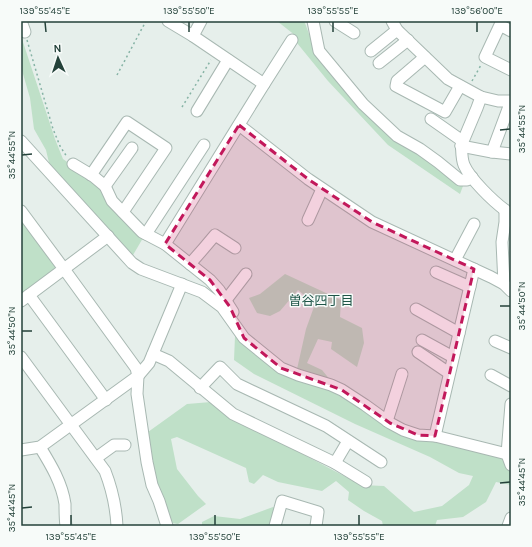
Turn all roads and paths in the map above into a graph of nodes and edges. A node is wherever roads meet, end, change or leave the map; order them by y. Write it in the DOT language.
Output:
graph roads {
  1 [pos="21,21"];
  2 [pos="146,21"];
  3 [pos="168,21"];
  4 [pos="201,21"];
  5 [pos="313,21"];
  6 [pos="335,21"];
  7 [pos="395,25"];
  8 [pos="511,31"];
  9 [pos="25,32"];
  10 [pos="354,33"];
  11 [pos="193,36"];
  12 [pos="292,40"];
  13 [pos="408,40"];
  14 [pos="371,51"];
  15 [pos="216,52"];
  16 [pos="425,57"];
  17 [pos="485,57"];
  18 [pos="228,60"];
  19 [pos="380,63"];
  20 [pos="511,70"];
  21 [pos="117,75"];
  22 [pos="264,84"];
  23 [pos="464,88"];
  24 [pos="481,97"];
  25 [pos="511,101"];
  26 [pos="182,107"];
  27 [pos="197,111"];
  28 [pos="430,119"];
  29 [pos="239,125"];
  30 [pos="21,141"];
  31 [pos="204,145"];
  32 [pos="462,146"];
  33 [pos="132,148"];
  34 [pos="492,152"];
  35 [pos="511,154"];
  36 [pos="73,164"];
  37 [pos="90,174"];
  38 [pos="472,177"];
  39 [pos="105,186"];
  40 [pos="322,189"];
  41 [pos="508,209"];
  42 [pos="21,212"];
  43 [pos="123,212"];
  44 [pos="308,220"];
  45 [pos="474,224"];
  46 [pos="146,234"];
  47 [pos="108,236"];
  48 [pos="165,244"];
  49 [pos="234,248"];
  50 [pos="455,260"];
  51 [pos="190,264"];
  52 [pos="64,269"];
  53 [pos="474,269"];
  54 [pos="436,272"];
  55 [pos="246,274"];
  56 [pos="182,284"];
  57 [pos="470,287"];
  58 [pos="508,288"];
  59 [pos="25,298"];
  60 [pos="226,300"];
  61 [pos="416,309"];
  62 [pos="459,333"];
  63 [pos="244,338"];
  64 [pos="422,340"];
  65 [pos="495,341"];
  66 [pos="511,348"];
  67 [pos="418,352"];
  68 [pos="153,354"];
  69 [pos="21,357"];
  70 [pos="453,357"];
  71 [pos="449,373"];
  72 [pos="402,374"];
  73 [pos="491,375"];
  74 [pos="138,376"];
  75 [pos="511,386"];
  76 [pos="200,388"];
  77 [pos="106,400"];
  78 [pos="511,404"];
  79 [pos="387,421"];
  80 [pos="71,425"];
  81 [pos="435,436"];
  82 [pos="348,441"];
  83 [pos="125,445"];
  84 [pos="40,447"];
  85 [pos="21,450"];
  86 [pos="507,454"];
  87 [pos="96,458"];
  88 [pos="382,462"];
  89 [pos="335,463"];
  90 [pos="511,465"];
  91 [pos="366,482"];
  92 [pos="511,518"];
  93 [pos="66,526"];
  94 [pos="117,526"];
  95 [pos="167,526"];
  96 [pos="274,526"];
  97 [pos="316,526"];
  98 [pos="508,526"];
  1 -- 9 [label="street"];
  2 -- 21 [label="path"];
  3 -- 11 [label="street"];
  4 -- 11 [label="street"];
  5 -- 38 [label="street"];
  6 -- 10 [label="street"];
  7 -- 13 [label="street"];
  7 -- 14 [label="street"];
  8 -- 17 [label="street"];
  9 -- 36 [label="path"];
  11 -- 15 [label="street"];
  12 -- 22 [label="street"];
  13 -- 16 [label="street"];
  13 -- 19 [label="street"];
  15 -- 18 [label="street"];
  15 -- 26 [label="path"];
  16 -- 23 [label="street"];
  16 -- 23 [label="street"];
  17 -- 20 [label="street"];
  17 -- 23 [label="path"];
  18 -- 22 [label="street"];
  18 -- 27 [label="street"];
  22 -- 29 [label="street"];
  23 -- 24 [label="street"];
  24 -- 25 [label="street"];
  24 -- 32 [label="street"];
  25 -- 34 [label="street"];
  28 -- 32 [label="street"];
  29 -- 40 [label="street"];
  29 -- 48 [label="street"];
  30 -- 47 [label="street"];
  31 -- 46 [label="street"];
  32 -- 34 [label="street"];
  32 -- 38 [label="street"];
  33 -- 39 [label="street"];
  34 -- 35 [label="street"];
  36 -- 37 [label="street"];
  37 -- 39 [label="street"];
  37 -- 43 [label="street"];
  38 -- 41 [label="street"];
  39 -- 43 [label="street"];
  40 -- 44 [label="street"];
  40 -- 50 [label="street"];
  41 -- 58 [label="street"];
  42 -- 52 [label="street"];
  43 -- 46 [label="street"];
  45 -- 50 [label="street"];
  46 -- 48 [label="street"];
  47 -- 52 [label="street"];
  47 -- 56 [label="street"];
  48 -- 51 [label="street"];
  49 -- 51 [label="street"];
  50 -- 53 [label="street"];
  51 -- 60 [label="street"];
  52 -- 59 [label="street"];
  52 -- 74 [label="street"];
  53 -- 57 [label="street"];
  53 -- 58 [label="street"];
  54 -- 57 [label="street"];
  55 -- 60 [label="street"];
  56 -- 63 [label="street"];
  56 -- 68 [label="street"];
  57 -- 62 [label="street"];
  59 -- 77 [label="street"];
  60 -- 63 [label="street"];
  61 -- 62 [label="street"];
  62 -- 70 [label="street"];
  63 -- 79 [label="street"];
  64 -- 70 [label="street"];
  65 -- 66 [label="street"];
  67 -- 71 [label="street"];
  68 -- 74 [label="street"];
  68 -- 76 [label="street"];
  69 -- 80 [label="street"];
  70 -- 71 [label="street"];
  71 -- 81 [label="street"];
  72 -- 79 [label="street"];
  73 -- 75 [label="street"];
  74 -- 77 [label="street"];
  74 -- 95 [label="street"];
  76 -- 82 [label="street"];
  76 -- 89 [label="street"];
  77 -- 80 [label="street"];
  78 -- 86 [label="street"];
  79 -- 81 [label="street"];
  80 -- 84 [label="street"];
  80 -- 87 [label="street"];
  81 -- 86 [label="street"];
  82 -- 88 [label="street"];
  82 -- 89 [label="street"];
  83 -- 87 [label="street"];
  84 -- 85 [label="street"];
  84 -- 93 [label="street"];
  86 -- 90 [label="street"];
  87 -- 94 [label="street"];
  89 -- 91 [label="street"];
  92 -- 98 [label="street"];
  96 -- 97 [label="street"];
}
